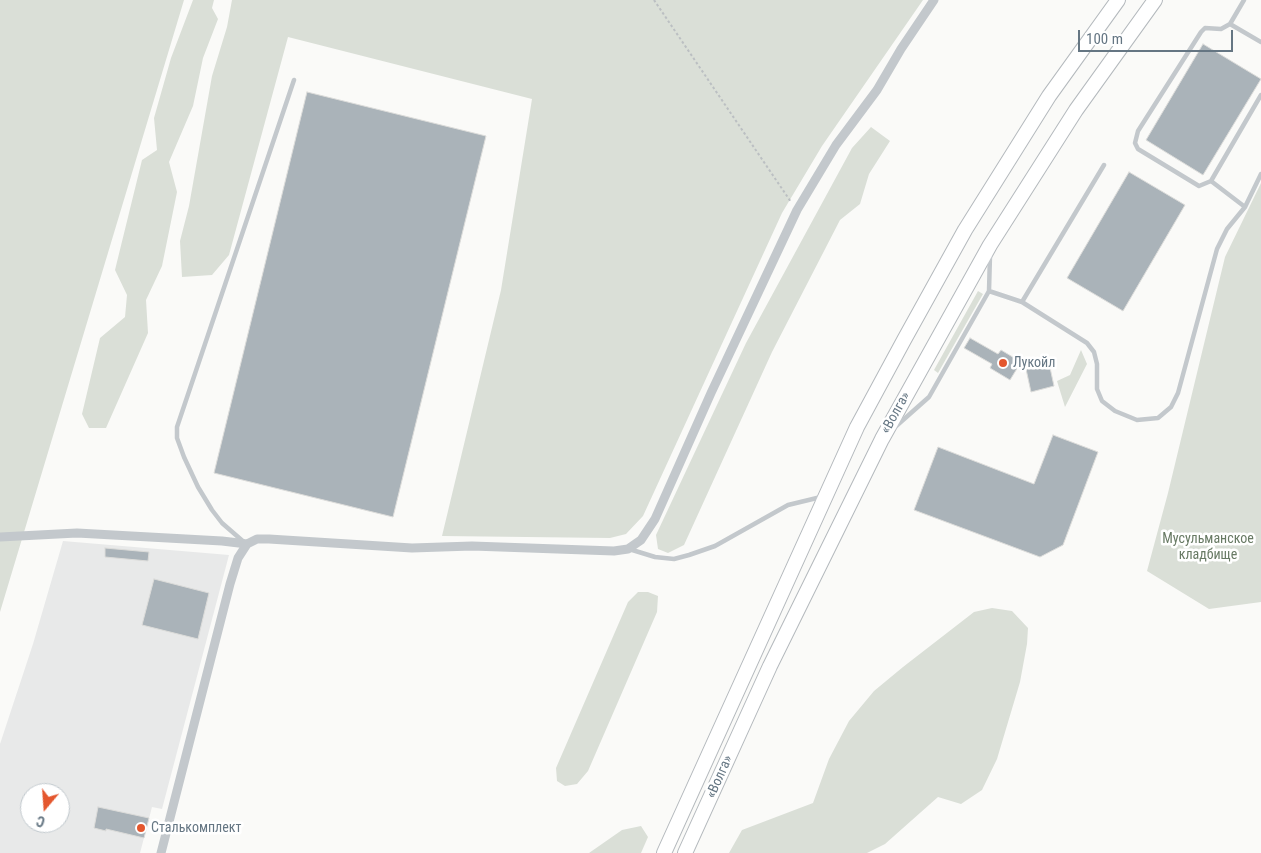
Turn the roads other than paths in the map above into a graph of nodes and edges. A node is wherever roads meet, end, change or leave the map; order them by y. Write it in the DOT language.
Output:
graph roads {
  1 [pos="934,0"];
  2 [pos="1118,0"];
  3 [pos="1155,0"];
  4 [pos="1244,0"];
  5 [pos="1230,24"];
  6 [pos="1261,42"];
  7 [pos="294,80"];
  8 [pos="1261,95"];
  9 [pos="1104,165"];
  10 [pos="1261,174"];
  11 [pos="1211,181"];
  12 [pos="1244,207"];
  13 [pos="990,245"];
  14 [pos="989,291"];
  15 [pos="1022,302"];
  16 [pos="882,439"];
  17 [pos="825,497"];
  18 [pos="0,537"];
  19 [pos="246,544"];
  20 [pos="628,549"];
  21 [pos="161,853"];
  22 [pos="664,853"];
  23 [pos="685,853"];
  1 -- 20 [label="street"];
  2 -- 17 [label="highway, «Волга»"];
  3 -- 13 [label="highway, «Волга»"];
  4 -- 5 [label="lane"];
  5 -- 6 [label="lane"];
  5 -- 11 [label="lane"];
  7 -- 19 [label="lane"];
  8 -- 11 [label="lane"];
  9 -- 15 [label="lane"];
  10 -- 12 [label="lane"];
  11 -- 12 [label="lane"];
  12 -- 15 [label="lane"];
  13 -- 14 [label="lane"];
  13 -- 16 [label="highway, «Волга»"];
  14 -- 15 [label="lane"];
  14 -- 16 [label="lane"];
  16 -- 23 [label="highway, «Волга»"];
  17 -- 20 [label="lane"];
  17 -- 22 [label="highway, «Волга»"];
  18 -- 19 [label="street"];
  19 -- 20 [label="street"];
  19 -- 21 [label="street"];
}
